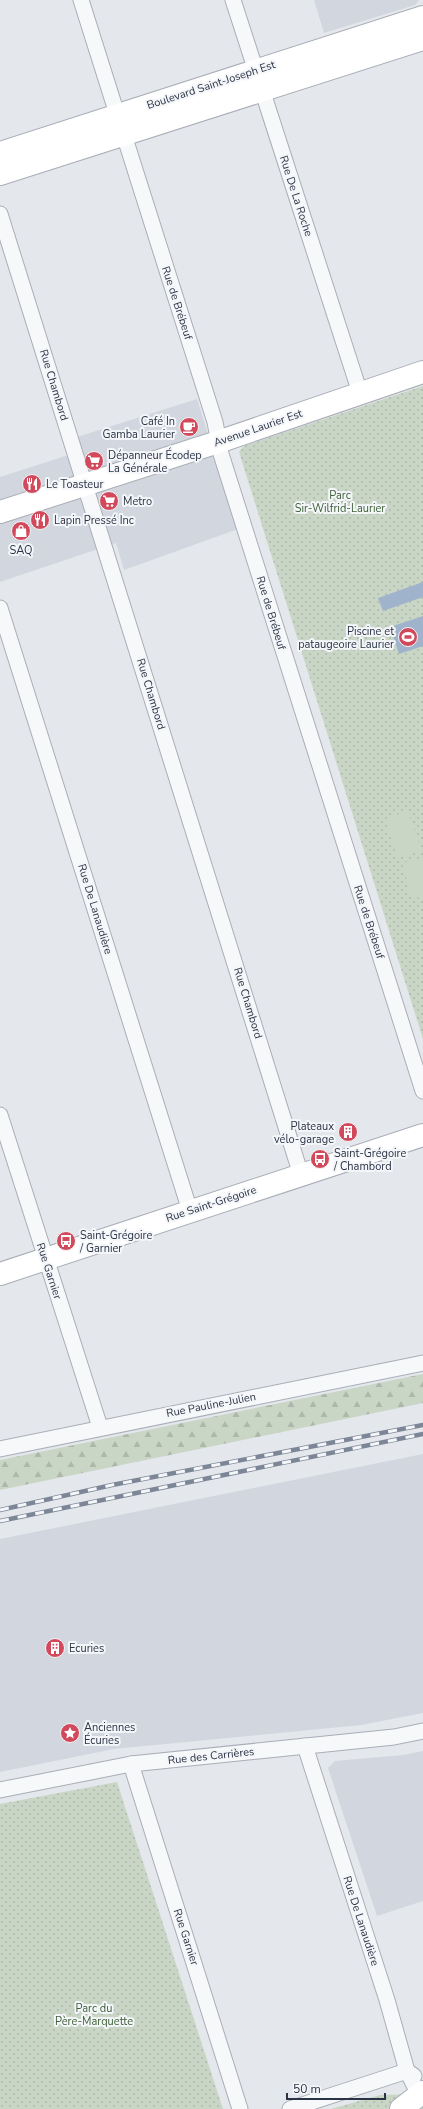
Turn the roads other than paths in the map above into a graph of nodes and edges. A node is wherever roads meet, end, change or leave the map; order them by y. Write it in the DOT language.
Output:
graph roads {
  1 [pos="81,0"];
  2 [pos="233,0"];
  3 [pos="423,17"];
  4 [pos="423,39"];
  5 [pos="255,71"];
  6 [pos="262,91"];
  7 [pos="121,124"];
  8 [pos="0,153"];
  9 [pos="0,174"];
  10 [pos="0,214"];
  11 [pos="423,372"];
  12 [pos="360,393"];
  13 [pos="218,442"];
  14 [pos="85,484"];
  15 [pos="0,512"];
  16 [pos="0,608"];
  17 [pos="423,1090"];
  18 [pos="0,1115"];
  19 [pos="423,1135"];
  20 [pos="301,1175"];
  21 [pos="190,1211"];
  22 [pos="46,1260"];
  23 [pos="0,1274"];
  24 [pos="423,1362"];
  25 [pos="100,1427"];
  26 [pos="0,1449"];
  27 [pos="423,1731"];
  28 [pos="305,1746"];
  29 [pos="131,1764"];
  30 [pos="0,1790"];
  31 [pos="407,2071"];
  32 [pos="422,2090"];
  33 [pos="240,2109"];
  34 [pos="290,2109"];
  35 [pos="401,2109"];
  1 -- 7 [label="street, Rue de Brébeuf"];
  2 -- 5 [label="street, Rue De La Roche"];
  3 -- 5 [label="main road, Boulevard Saint-Joseph Est"];
  4 -- 6 [label="main road, Boulevard Saint-Joseph Est"];
  5 -- 6 [label="street, Rue De La Roche"];
  5 -- 7 [label="main road, Boulevard Saint-Joseph Est"];
  6 -- 7 [label="main road, Boulevard Saint-Joseph Est"];
  6 -- 12 [label="street, Rue De La Roche"];
  7 -- 8 [label="main road, Boulevard Saint-Joseph Est"];
  7 -- 9 [label="main road, Boulevard Saint-Joseph Est"];
  7 -- 13 [label="street, Rue de Brébeuf"];
  10 -- 14 [label="street, Rue Chambord"];
  11 -- 12 [label="main road, Avenue Laurier Est"];
  12 -- 13 [label="main road, Avenue Laurier Est"];
  13 -- 14 [label="main road, Avenue Laurier Est"];
  13 -- 17 [label="street, Rue de Brébeuf"];
  14 -- 15 [label="main road, Avenue Laurier Est"];
  14 -- 20 [label="street, Rue Chambord"];
  16 -- 21 [label="street, Rue De Lanaudière"];
  18 -- 22 [label="street, Rue Garnier"];
  19 -- 20 [label="main road, Rue Saint-Grégoire"];
  20 -- 21 [label="main road, Rue Saint-Grégoire"];
  21 -- 22 [label="main road, Rue Saint-Grégoire"];
  22 -- 23 [label="main road, Rue Saint-Grégoire"];
  22 -- 25 [label="street, Rue Garnier"];
  24 -- 25 [label="street, Rue Pauline-Julien"];
  25 -- 26 [label="street, Rue Pauline-Julien"];
  27 -- 28 [label="street, Rue des Carrières"];
  28 -- 29 [label="street, Rue des Carrières"];
  28 -- 31 [label="street, Rue De Lanaudière"];
  29 -- 30 [label="street, Rue des Carrières"];
  29 -- 33 [label="street, Rue Garnier"];
  31 -- 32 [label="street, Rue De Lanaudière"];
  31 -- 34 [label="street"];
  32 -- 35 [label="main road"];
}
